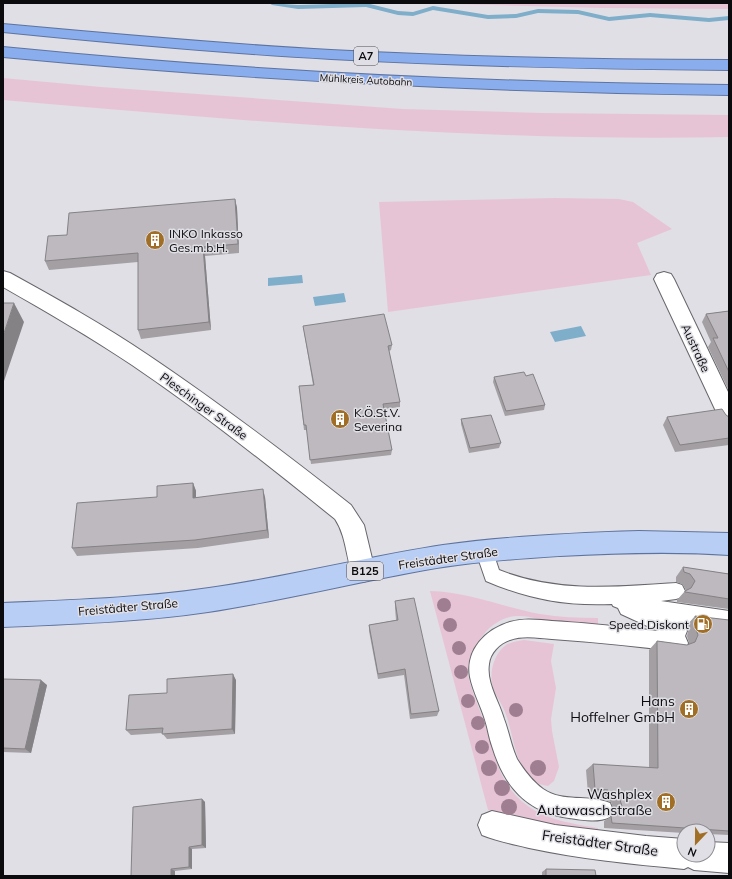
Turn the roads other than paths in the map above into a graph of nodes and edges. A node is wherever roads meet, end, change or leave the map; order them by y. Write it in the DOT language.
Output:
graph roads {
  1 [pos="3,28"];
  2 [pos="3,52"];
  3 [pos="729,65"];
  4 [pos="729,90"];
  5 [pos="3,278"];
  6 [pos="664,279"];
  7 [pos="729,416"];
  8 [pos="729,544"];
  9 [pos="485,552"];
  10 [pos="363,571"];
  11 [pos="676,591"];
  12 [pos="600,595"];
  13 [pos="3,615"];
  14 [pos="729,620"];
  15 [pos="603,810"];
  16 [pos="492,825"];
  17 [pos="676,853"];
  18 [pos="716,857"];
  19 [pos="729,858"];
  1 -- 3 [label="highway, A7"];
  2 -- 4 [label="highway, Mühlkreis Autobahn / A7"];
  5 -- 10 [label="street, Pleschinger Straße"];
  6 -- 7 [label="street, Austraße"];
  8 -- 9 [label="main road, Freistädter Straße / B125"];
  9 -- 10 [label="main road, Freistädter Straße / B125"];
  9 -- 12 [label="lane"];
  10 -- 13 [label="main road, Freistädter Straße / B125"];
  11 -- 12 [label="lane"];
  12 -- 14 [label="lane"];
  12 -- 15 [label="lane"];
  16 -- 17 [label="street, Freistädter Straße"];
  18 -- 19 [label="street"];
}
